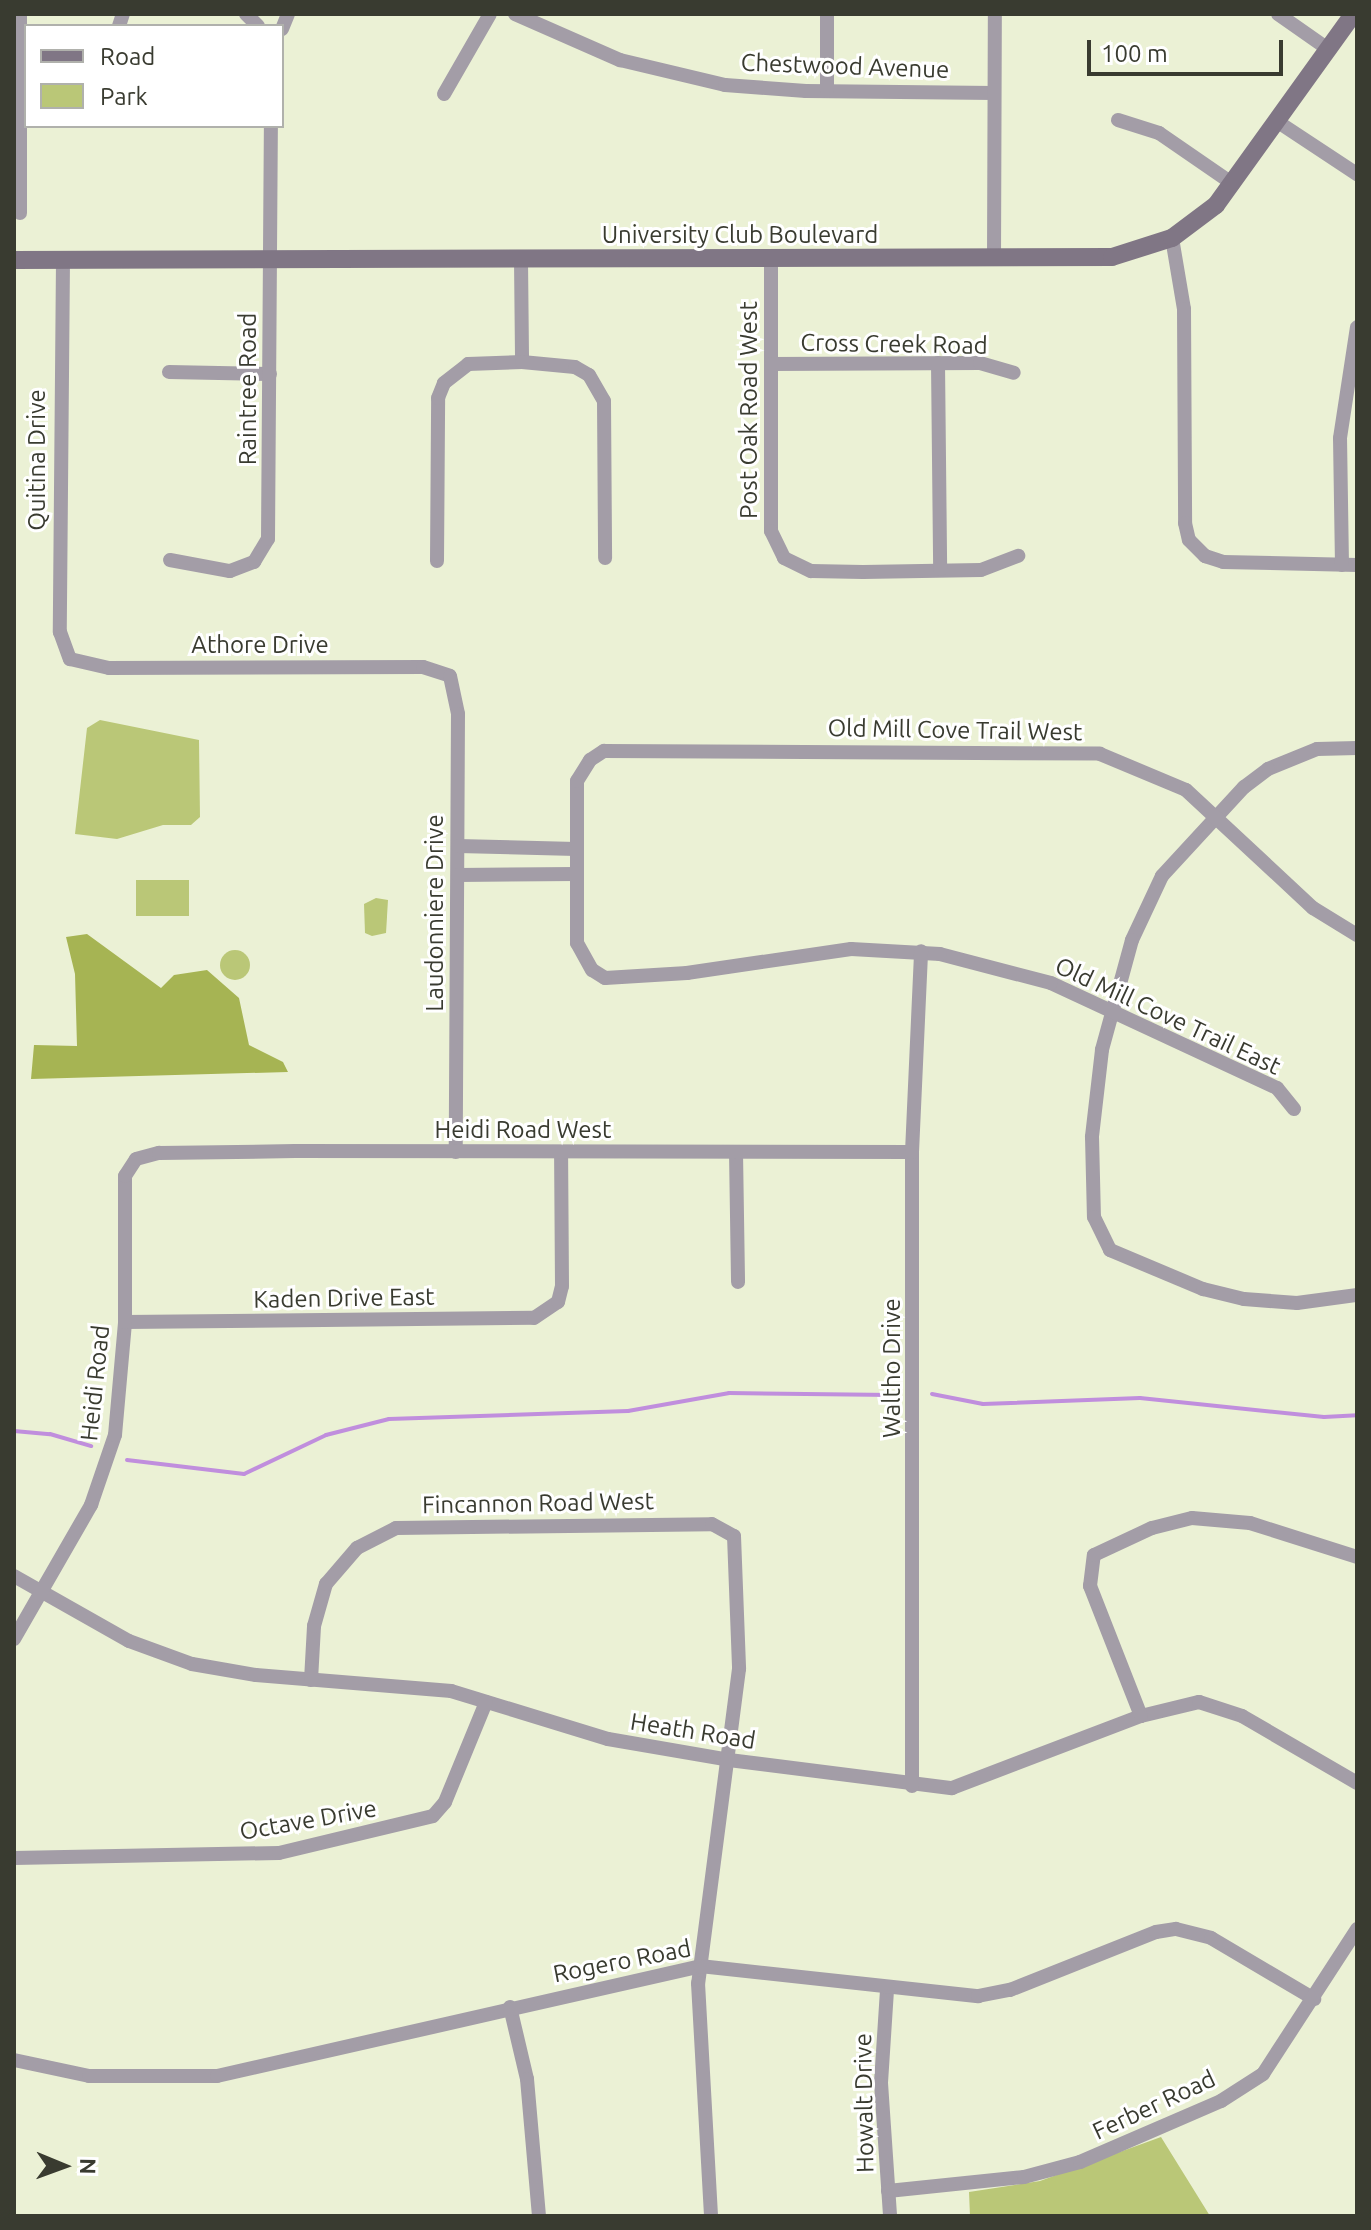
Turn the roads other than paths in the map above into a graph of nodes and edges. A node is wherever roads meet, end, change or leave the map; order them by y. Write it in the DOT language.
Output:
graph roads {
  1 [pos="20,14"];
  2 [pos="490,14"];
  3 [pos="515,14"];
  4 [pos="827,14"];
  5 [pos="995,14"];
  6 [pos="1278,14"];
  7 [pos="1353,14"];
  8 [pos="1328,49"];
  9 [pos="827,91"];
  10 [pos="994,93"];
  11 [pos="444,94"];
  12 [pos="1118,120"];
  13 [pos="1278,122"];
  14 [pos="18,123"];
  15 [pos="271,128"];
  16 [pos="1357,174"];
  17 [pos="1233,184"];
  18 [pos="20,213"];
  19 [pos="1172,238"];
  20 [pos="270,259"];
  21 [pos="771,259"];
  22 [pos="994,259"];
  23 [pos="14,260"];
  24 [pos="63,260"];
  25 [pos="521,260"];
  26 [pos="1357,327"];
  27 [pos="522,362"];
  28 [pos="938,363"];
  29 [pos="772,364"];
  30 [pos="169,372"];
  31 [pos="1014,373"];
  32 [pos="270,374"];
  33 [pos="1018,556"];
  34 [pos="605,558"];
  35 [pos="170,560"];
  36 [pos="437,561"];
  37 [pos="1350,565"];
  38 [pos="940,569"];
  39 [pos="70,659"];
  40 [pos="450,676"];
  41 [pos="1357,748"];
  42 [pos="1218,815"];
  43 [pos="458,846"];
  44 [pos="576,849"];
  45 [pos="576,874"];
  46 [pos="458,875"];
  47 [pos="1357,935"];
  48 [pos="921,951"];
  49 [pos="1114,1012"];
  50 [pos="1294,1109"];
  51 [pos="456,1152"];
  52 [pos="736,1152"];
  53 [pos="912,1152"];
  54 [pos="561,1153"];
  55 [pos="136,1159"];
  56 [pos="738,1282"];
  57 [pos="1357,1295"];
  58 [pos="125,1322"];
  59 [pos="1357,1557"];
  60 [pos="14,1576"];
  61 [pos="39,1591"];
  62 [pos="14,1639"];
  63 [pos="311,1680"];
  64 [pos="486,1702"];
  65 [pos="1141,1716"];
  66 [pos="729,1760"];
  67 [pos="1357,1783"];
  68 [pos="912,1786"];
  69 [pos="14,1858"];
  70 [pos="1357,1929"];
  71 [pos="700,1966"];
  72 [pos="887,1990"];
  73 [pos="1314,1999"];
  74 [pos="510,2007"];
  75 [pos="14,2060"];
  76 [pos="888,2191"];
  77 [pos="539,2216"];
  78 [pos="711,2216"];
  79 [pos="890,2216"];
  1 -- 14 [label="street"];
  2 -- 11 [label="street"];
  3 -- 9 [label="street, Chestwood Avenue"];
  4 -- 9 [label="street"];
  5 -- 10 [label="street"];
  6 -- 8 [label="street"];
  7 -- 8 [label="street, University Club Boulevard"];
  8 -- 13 [label="street, University Club Boulevard"];
  9 -- 10 [label="street, Chestwood Avenue"];
  10 -- 22 [label="street"];
  12 -- 17 [label="street"];
  13 -- 16 [label="street"];
  13 -- 17 [label="street, University Club Boulevard"];
  14 -- 18 [label="street"];
  15 -- 20 [label="street, Raintree Road"];
  17 -- 19 [label="street, University Club Boulevard"];
  19 -- 22 [label="street, University Club Boulevard"];
  19 -- 37 [label="street"];
  20 -- 24 [label="street, University Club Boulevard"];
  20 -- 25 [label="street, University Club Boulevard"];
  20 -- 32 [label="street, Raintree Road"];
  21 -- 22 [label="street, University Club Boulevard"];
  21 -- 25 [label="street, University Club Boulevard"];
  21 -- 29 [label="street, Post Oak Road West"];
  23 -- 24 [label="street, University Club Boulevard"];
  24 -- 39 [label="street, Quitina Drive"];
  25 -- 27 [label="street"];
  26 -- 37 [label="street"];
  27 -- 34 [label="street"];
  27 -- 36 [label="street"];
  28 -- 29 [label="street, Cross Creek Road"];
  28 -- 31 [label="street, Cross Creek Road"];
  28 -- 38 [label="street"];
  29 -- 38 [label="street, Post Oak Road West"];
  30 -- 32 [label="street"];
  32 -- 35 [label="street, Raintree Road"];
  33 -- 38 [label="street"];
  39 -- 40 [label="street, Athore Drive"];
  40 -- 43 [label="street, Laudonniere Drive"];
  41 -- 42 [label="street"];
  42 -- 44 [label="street, Old Mill Cove Trail West"];
  42 -- 47 [label="street, Old Mill Cove Trail West"];
  42 -- 49 [label="street"];
  43 -- 44 [label="street"];
  43 -- 46 [label="street, Laudonniere Drive"];
  44 -- 45 [label="street"];
  45 -- 46 [label="street"];
  45 -- 48 [label="street, Old Mill Cove Trail East"];
  46 -- 51 [label="street, Laudonniere Drive"];
  48 -- 49 [label="street, Old Mill Cove Trail East"];
  48 -- 53 [label="street, Waltho Drive"];
  49 -- 50 [label="street, Old Mill Cove Trail East"];
  49 -- 57 [label="street"];
  51 -- 54 [label="street, Heidi Road West"];
  51 -- 55 [label="street, Heidi Road West"];
  52 -- 53 [label="street, Heidi Road West"];
  52 -- 54 [label="street, Heidi Road West"];
  52 -- 56 [label="street"];
  53 -- 68 [label="street, Waltho Drive"];
  54 -- 58 [label="street, Kaden Drive East"];
  55 -- 58 [label="street, Heidi Road"];
  58 -- 61 [label="street, Heidi Road"];
  59 -- 65 [label="street"];
  60 -- 61 [label="street, Heath Road"];
  61 -- 62 [label="street, Heidi Road"];
  61 -- 63 [label="street, Heath Road"];
  63 -- 64 [label="street, Heath Road"];
  63 -- 66 [label="street, Fincannon Road West"];
  64 -- 66 [label="street, Heath Road"];
  64 -- 69 [label="street, Octave Drive"];
  65 -- 67 [label="street, Heath Road"];
  65 -- 68 [label="street, Heath Road"];
  66 -- 68 [label="street, Heath Road"];
  66 -- 71 [label="street"];
  70 -- 73 [label="street, Ferber Road"];
  71 -- 72 [label="street, Rogero Road"];
  71 -- 74 [label="street, Rogero Road"];
  71 -- 78 [label="street"];
  72 -- 73 [label="street, Rogero Road"];
  72 -- 76 [label="street, Howalt Drive"];
  73 -- 76 [label="street, Ferber Road"];
  74 -- 75 [label="street, Rogero Road"];
  74 -- 77 [label="street"];
  76 -- 79 [label="street, Howalt Drive"];
}
